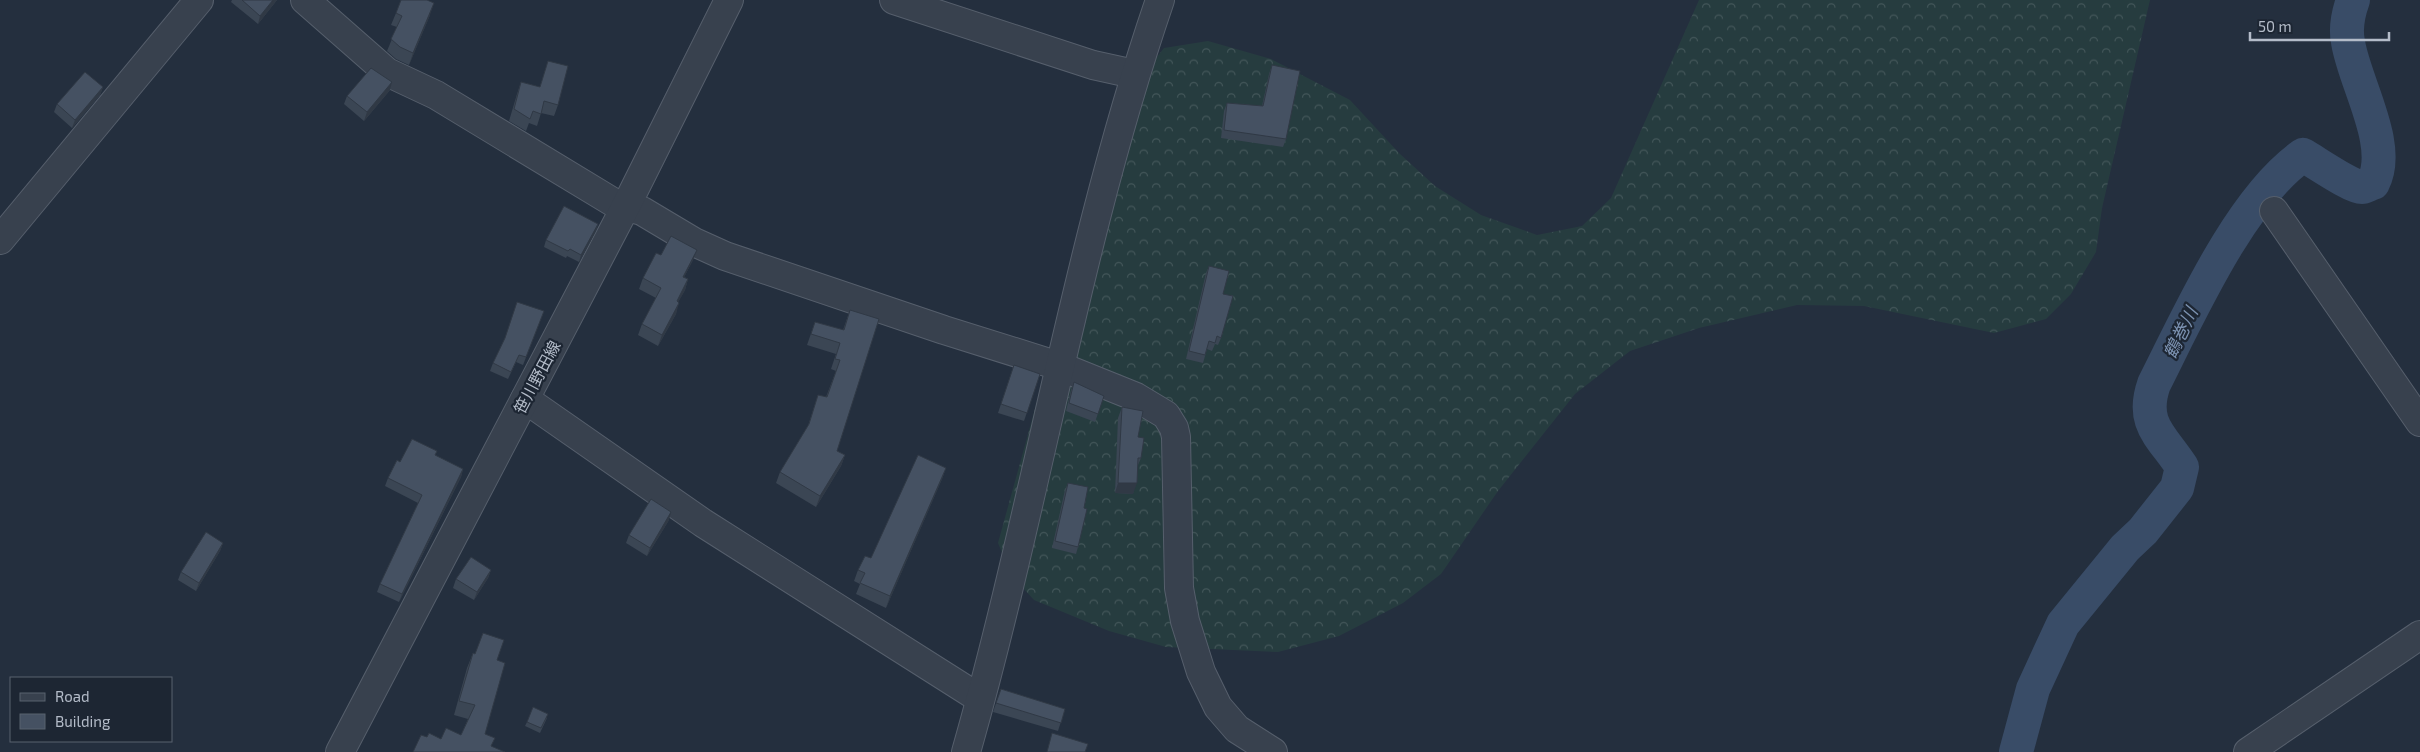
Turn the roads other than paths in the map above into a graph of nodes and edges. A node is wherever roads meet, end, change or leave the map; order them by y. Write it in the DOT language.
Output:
graph roads {
  1 [pos="199,0"];
  2 [pos="306,0"];
  3 [pos="729,0"];
  4 [pos="894,0"];
  5 [pos="1160,0"];
  6 [pos="1134,74"];
  7 [pos="626,206"];
  8 [pos="2274,212"];
  9 [pos="0,240"];
  10 [pos="1059,366"];
  11 [pos="525,399"];
  12 [pos="2420,422"];
  13 [pos="2420,635"];
  14 [pos="980,698"];
  15 [pos="340,752"];
  16 [pos="966,752"];
  17 [pos="1273,752"];
  18 [pos="2248,752"];
  1 -- 9 [label="street"];
  2 -- 7 [label="street"];
  3 -- 7 [label="street, 笹川野田線"];
  4 -- 6 [label="street"];
  5 -- 6 [label="street"];
  6 -- 10 [label="street"];
  7 -- 10 [label="street"];
  7 -- 11 [label="street, 笹川野田線"];
  8 -- 12 [label="street"];
  10 -- 14 [label="street"];
  10 -- 17 [label="street"];
  11 -- 14 [label="street"];
  11 -- 15 [label="street, 笹川野田線"];
  13 -- 18 [label="street"];
  14 -- 16 [label="street"];
}
